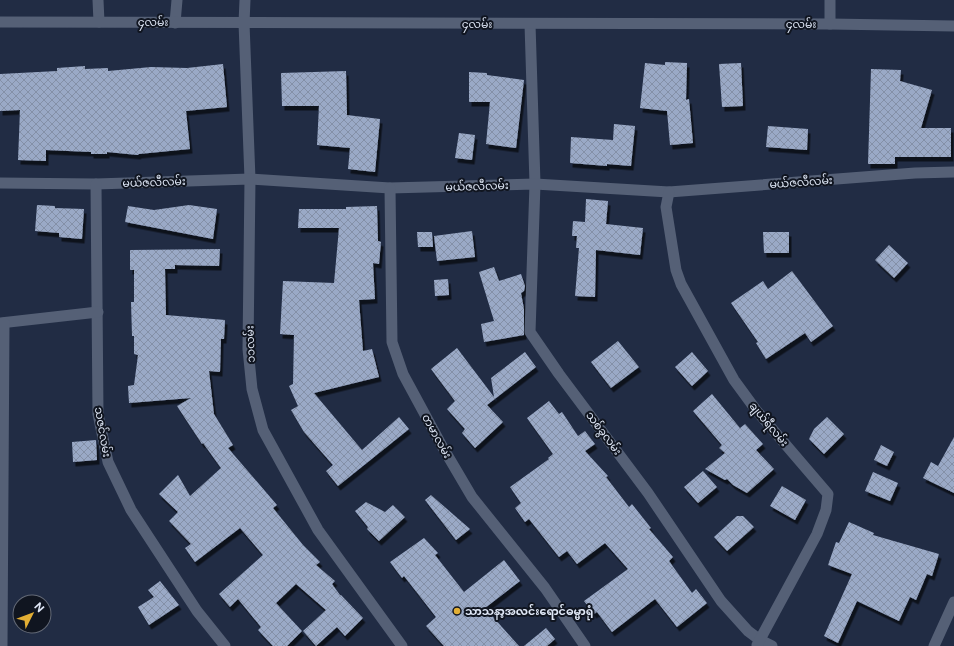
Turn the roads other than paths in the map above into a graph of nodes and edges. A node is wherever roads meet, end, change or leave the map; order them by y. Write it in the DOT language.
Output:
graph roads {
  1 [pos="98,0"];
  2 [pos="177,0"];
  3 [pos="246,0"];
  4 [pos="830,0"];
  5 [pos="0,22"];
  6 [pos="99,22"];
  7 [pos="174,22"];
  8 [pos="244,23"];
  9 [pos="530,24"];
  10 [pos="830,24"];
  11 [pos="954,26"];
  12 [pos="954,172"];
  13 [pos="250,179"];
  14 [pos="0,183"];
  15 [pos="96,184"];
  16 [pos="535,184"];
  17 [pos="390,188"];
  18 [pos="669,192"];
  19 [pos="98,312"];
  20 [pos="2,323"];
  21 [pos="954,602"];
  22 [pos="759,643"];
  23 [pos="2,646"];
  24 [pos="224,646"];
  25 [pos="401,646"];
  26 [pos="585,646"];
  27 [pos="772,646"];
  28 [pos="934,646"];
  1 -- 6 [label="street"];
  2 -- 7 [label="street"];
  3 -- 8 [label="street, ၁၁လမ်း"];
  4 -- 10 [label="street"];
  5 -- 6 [label="street, ၄လမ်း"];
  6 -- 7 [label="street, ၄လမ်း"];
  7 -- 8 [label="street, ၄လမ်း"];
  8 -- 9 [label="street, ၄လမ်း"];
  8 -- 13 [label="street, ၁၁လမ်း"];
  9 -- 10 [label="street, ၄လမ်း"];
  9 -- 16 [label="street, သစ်ခွလမ်း"];
  10 -- 11 [label="street, ၄လမ်း"];
  12 -- 18 [label="street, မယ်ဇလီလမ်း"];
  13 -- 15 [label="street, မယ်ဇလီလမ်း"];
  13 -- 17 [label="street, မယ်ဇလီလမ်း"];
  13 -- 25 [label="street, ၁၁လမ်း"];
  14 -- 15 [label="street, မယ်ဇလီလမ်း"];
  15 -- 19 [label="street, သဇင်လမ်း"];
  16 -- 17 [label="street, မယ်ဇလီလမ်း"];
  16 -- 18 [label="street, မယ်ဇလီလမ်း"];
  16 -- 22 [label="street, သစ်ခွလမ်း"];
  17 -- 26 [label="street, တမာလမ်း"];
  18 -- 22 [label="street, ချယ်ရီလမ်း"];
  19 -- 20 [label="street"];
  19 -- 24 [label="street, သဇင်လမ်း"];
  20 -- 23 [label="street"];
  21 -- 28 [label="street"];
  22 -- 27 [label="street, သစ်ခွလမ်း"];
}
